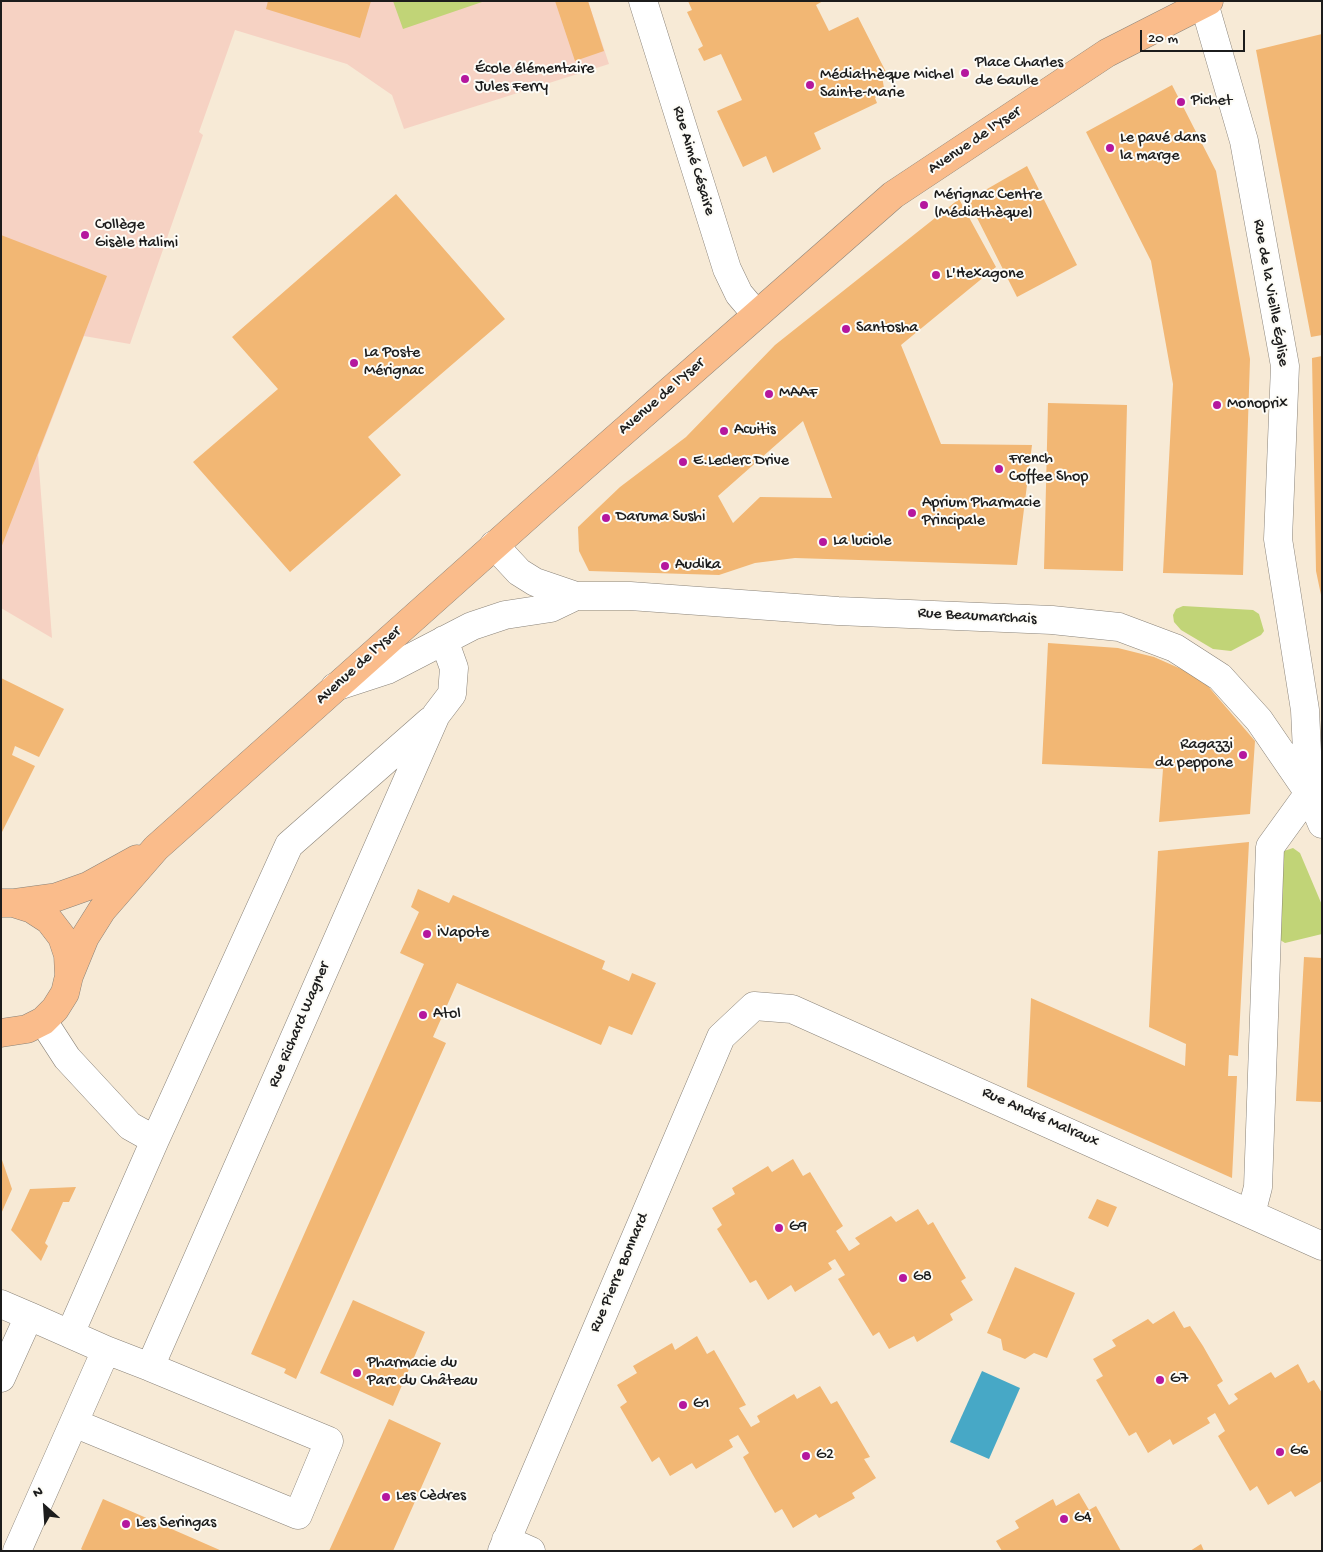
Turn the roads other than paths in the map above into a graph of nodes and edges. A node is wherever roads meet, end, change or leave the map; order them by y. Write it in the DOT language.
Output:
graph roads {
  1 [pos="643,1"];
  2 [pos="1206,2"];
  3 [pos="756,314"];
  4 [pos="494,545"];
  5 [pos="576,596"];
  6 [pos="444,640"];
  7 [pos="335,687"];
  8 [pos="436,715"];
  9 [pos="1309,793"];
  10 [pos="1322,824"];
  11 [pos="156,848"];
  12 [pos="7,903"];
  13 [pos="69,976"];
  14 [pos="754,1006"];
  15 [pos="43,1021"];
  16 [pos="1,1033"];
  17 [pos="155,1140"];
  18 [pos="1250,1214"];
  19 [pos="1322,1246"];
  20 [pos="1,1304"];
  21 [pos="29,1316"];
  22 [pos="70,1334"];
  23 [pos="106,1350"];
  24 [pos="150,1367"];
  25 [pos="1,1378"];
  26 [pos="74,1423"];
  27 [pos="504,1545"];
  28 [pos="17,1551"];
  29 [pos="531,1551"];
  1 -- 3 [label="street, Rue Aimé Césaire"];
  2 -- 3 [label="main road, Avenue de l'Yser"];
  2 -- 9 [label="street, Rue de la Vieille Église"];
  3 -- 4 [label="main road, Avenue de l'Yser"];
  4 -- 5 [label="street, Rue Beaumarchais"];
  4 -- 7 [label="main road, Avenue de l'Yser"];
  5 -- 6 [label="street, Rue Beaumarchais"];
  5 -- 9 [label="street, Rue Beaumarchais"];
  6 -- 7 [label="street, Rue Beaumarchais"];
  6 -- 8 [label="street, Rue Richard Wagner"];
  7 -- 11 [label="main road, Avenue de l'Yser"];
  8 -- 17 [label="street"];
  8 -- 24 [label="street, Rue Richard Wagner"];
  9 -- 10 [label="street, Rue de la Vieille Église"];
  9 -- 18 [label="street"];
  11 -- 12 [label="main road, Avenue de l'Yser"];
  11 -- 13 [label="main road, Avenue de l'Yser"];
  12 -- 13 [label="main road"];
  13 -- 15 [label="main road, Avenue de l'Yser"];
  14 -- 18 [label="street, Rue André Malraux"];
  14 -- 27 [label="street, Rue Pierre Bonnard"];
  15 -- 16 [label="main road"];
  15 -- 17 [label="street"];
  17 -- 22 [label="street"];
  18 -- 19 [label="street, Rue André Malraux"];
  20 -- 21 [label="street"];
  21 -- 22 [label="street"];
  21 -- 25 [label="street"];
  22 -- 23 [label="street"];
  23 -- 24 [label="street"];
  23 -- 26 [label="street"];
  24 -- 26 [label="street"];
  26 -- 28 [label="street"];
  27 -- 29 [label="street"];
}
